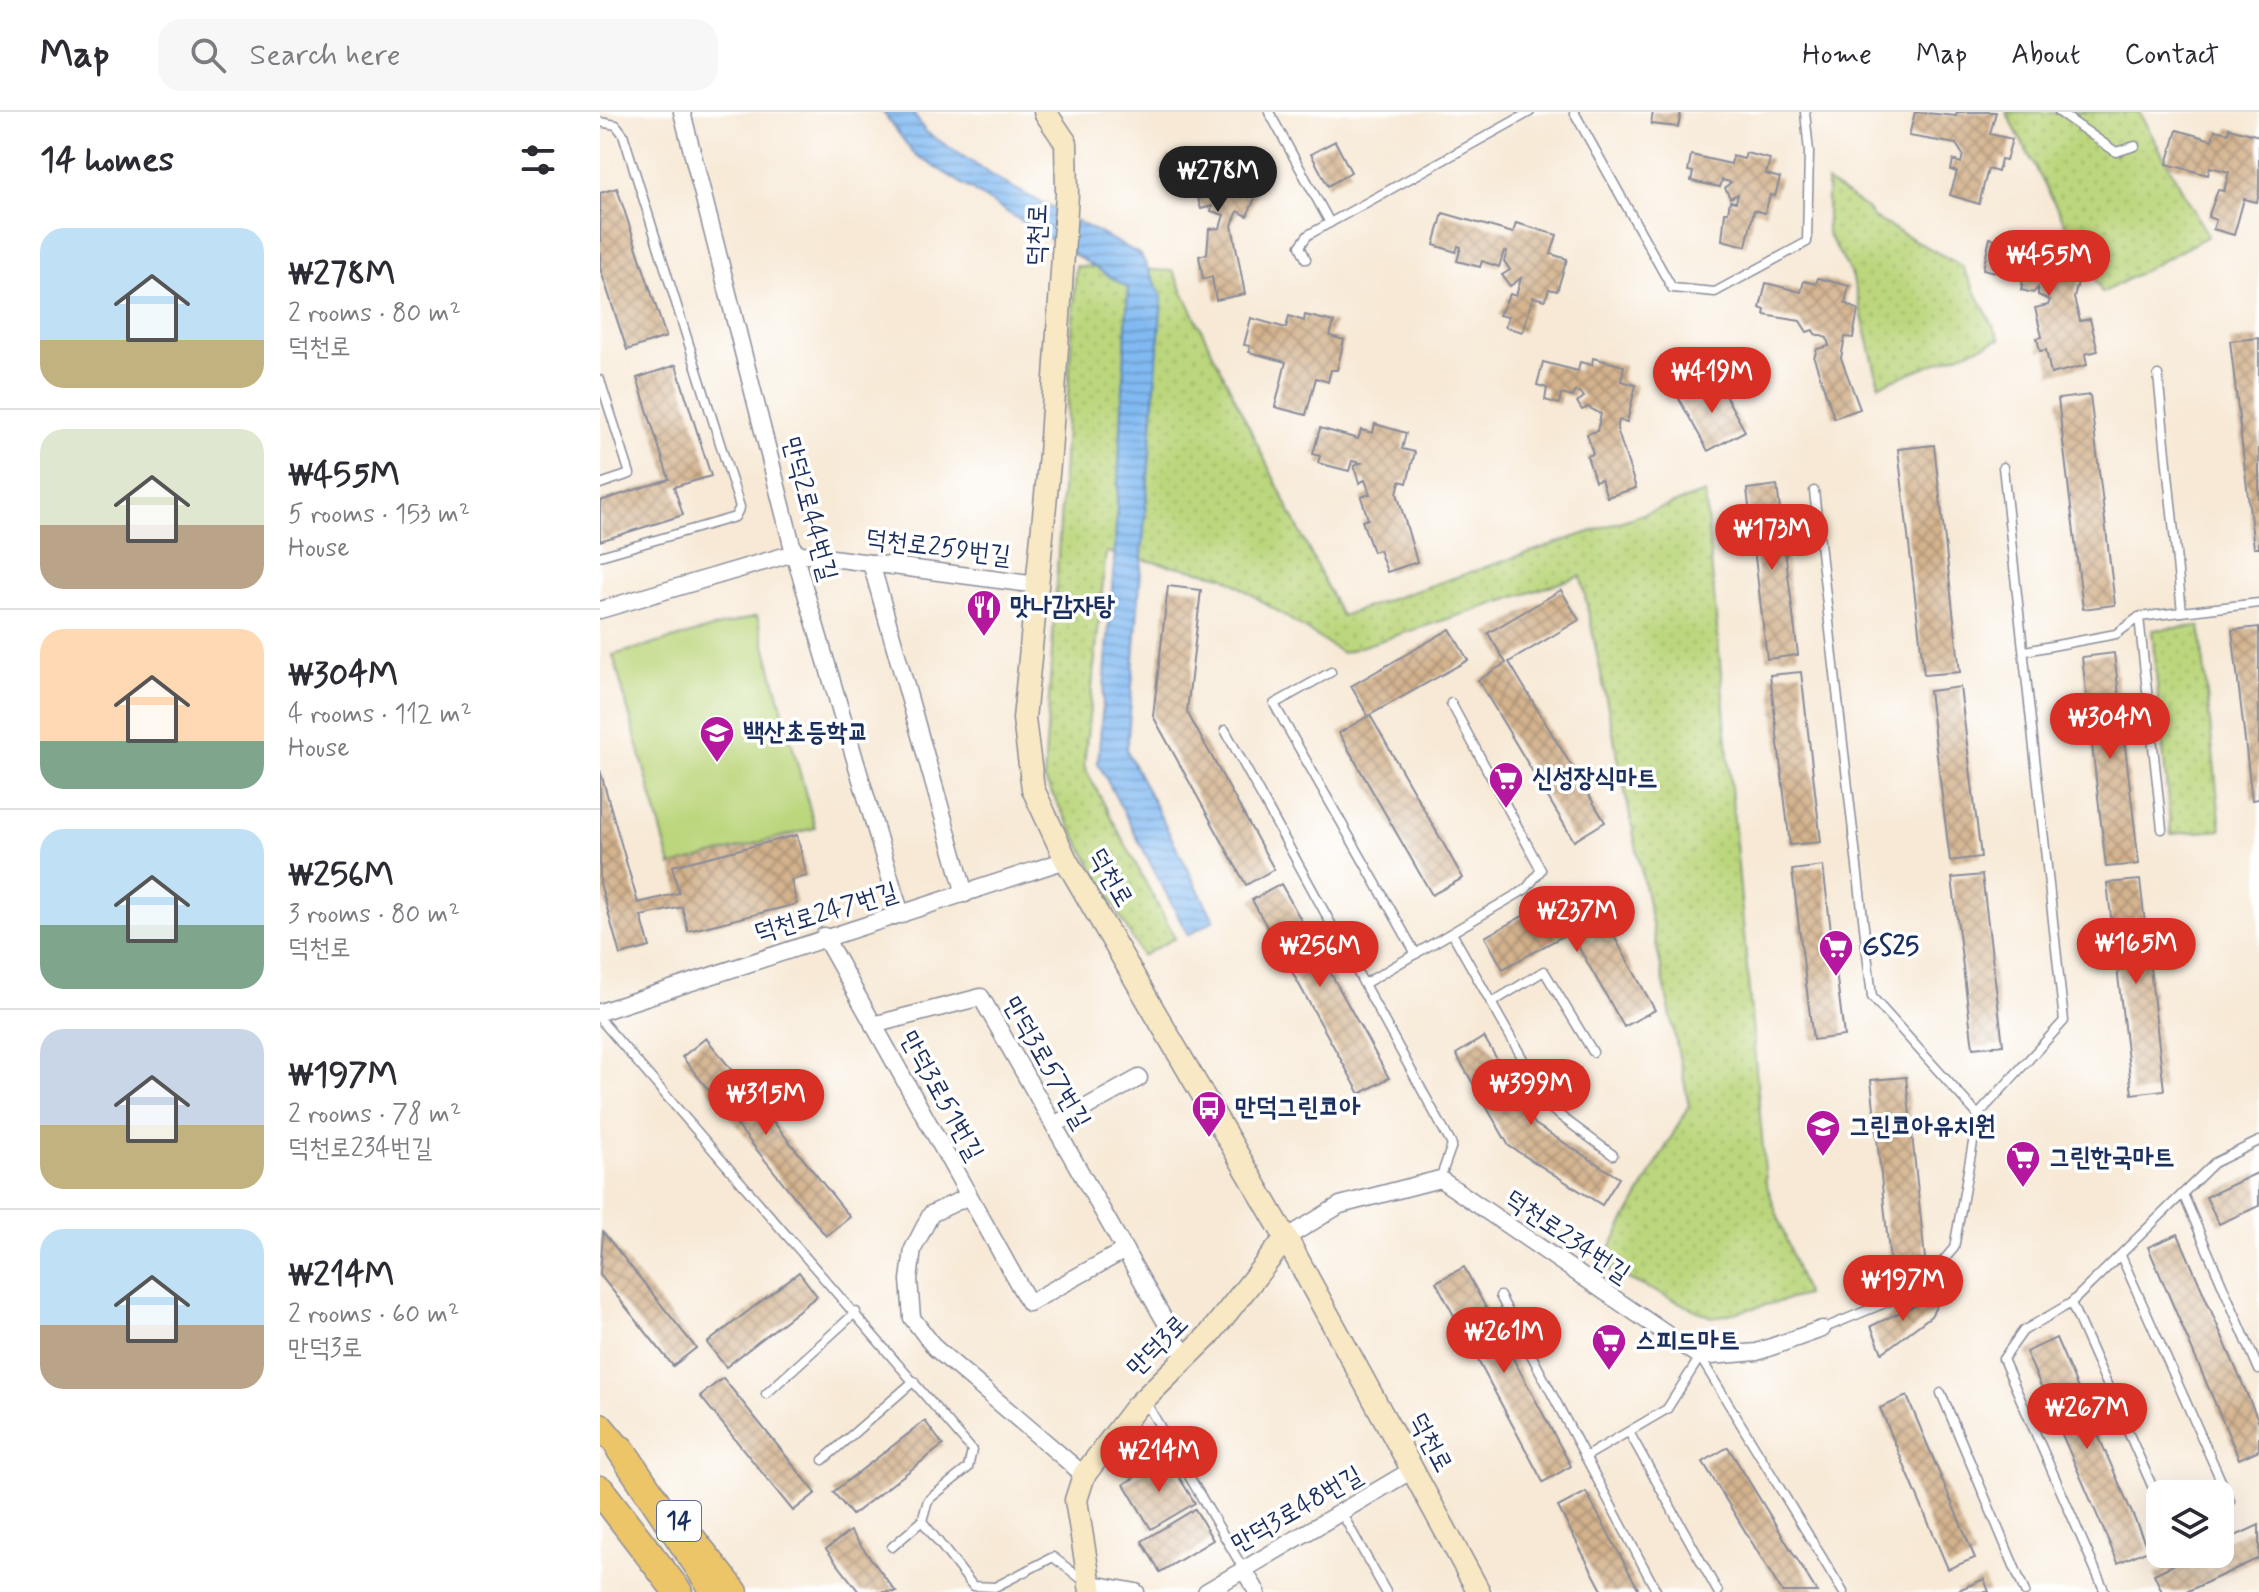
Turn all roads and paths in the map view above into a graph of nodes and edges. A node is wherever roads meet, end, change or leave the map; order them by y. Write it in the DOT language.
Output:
graph roads {
  1 [pos="682,112"];
  2 [pos="1045,112"];
  3 [pos="1269,112"];
  4 [pos="1530,112"];
  5 [pos="1574,112"];
  6 [pos="1805,112"];
  7 [pos="2059,112"];
  8 [pos="600,122"];
  9 [pos="2135,146"];
  10 [pos="1330,223"];
  11 [pos="1306,259"];
  12 [pos="2158,375"];
  13 [pos="600,380"];
  14 [pos="2003,467"];
  15 [pos="600,484"];
  16 [pos="1814,491"];
  17 [pos="794,553"];
  18 [pos="600,556"];
  19 [pos="871,563"];
  20 [pos="1037,585"];
  21 [pos="2259,603"];
  22 [pos="600,610"];
  23 [pos="2182,612"];
  24 [pos="2139,617"];
  25 [pos="2025,651"];
  26 [pos="1331,672"];
  27 [pos="1451,703"];
  28 [pos="1225,730"];
  29 [pos="2162,829"];
  30 [pos="1066,860"];
  31 [pos="965,894"];
  32 [pos="901,915"];
  33 [pos="1452,933"];
  34 [pos="824,936"];
  35 [pos="1416,954"];
  36 [pos="1364,984"];
  37 [pos="1491,1003"];
  38 [pos="600,1012"];
  39 [pos="600,1019"];
  40 [pos="873,1025"];
  41 [pos="1593,1052"];
  42 [pos="1139,1078"];
  43 [pos="1978,1115"];
  44 [pos="1054,1125"];
  45 [pos="2259,1141"];
  46 [pos="1613,1155"];
  47 [pos="1440,1179"];
  48 [pos="2183,1194"];
  49 [pos="969,1196"];
  50 [pos="1286,1238"];
  51 [pos="1125,1250"];
  52 [pos="2121,1256"];
  53 [pos="1500,1296"];
  54 [pos="2071,1303"];
  55 [pos="856,1312"];
  56 [pos="1822,1329"];
  57 [pos="1700,1357"];
  58 [pos="1186,1358"];
  59 [pos="2259,1370"];
  60 [pos="914,1381"];
  61 [pos="1941,1393"];
  62 [pos="766,1394"];
  63 [pos="1144,1399"];
  64 [pos="600,1425"];
  65 [pos="1629,1432"];
  66 [pos="621,1450"];
  67 [pos="1585,1457"];
  68 [pos="823,1460"];
  69 [pos="1412,1470"];
  70 [pos="1084,1475"];
  71 [pos="2149,1480"];
  72 [pos="2221,1480"];
  73 [pos="600,1491"];
  74 [pos="1341,1512"];
  75 [pos="922,1521"];
  76 [pos="892,1547"];
  77 [pos="1244,1570"];
  78 [pos="1090,1588"];
  79 [pos="665,1592"];
  80 [pos="678,1592"];
  81 [pos="716,1592"];
  82 [pos="736,1592"];
  83 [pos="1136,1592"];
  84 [pos="1206,1592"];
  85 [pos="1257,1592"];
  86 [pos="1386,1592"];
  87 [pos="1479,1592"];
  88 [pos="1657,1592"];
  89 [pos="1718,1592"];
  90 [pos="1843,1592"];
  91 [pos="2025,1592"];
  92 [pos="2105,1592"];
  1 -- 17 [label="street, 만덕2로44번길"];
  2 -- 20 [label="main road, 덕천로"];
  3 -- 10 [label="lane"];
  4 -- 10 [label="lane"];
  5 -- 6 [label="lane"];
  7 -- 9 [label="lane"];
  8 -- 18 [label="lane"];
  10 -- 11 [label="lane"];
  12 -- 23 [label="lane"];
  13 -- 15 [label="lane"];
  14 -- 25 [label="lane"];
  16 -- 43 [label="lane"];
  17 -- 19 [label="street, 덕천로259번길"];
  17 -- 22 [label="street, 덕천로259번길"];
  17 -- 32 [label="street, 만덕2로44번길"];
  19 -- 20 [label="street, 덕천로259번길"];
  19 -- 31 [label="street"];
  20 -- 30 [label="main road, 덕천로"];
  21 -- 23 [label="lane"];
  23 -- 24 [label="lane"];
  24 -- 25 [label="lane"];
  24 -- 29 [label="lane"];
  25 -- 43 [label="lane"];
  26 -- 35 [label="lane"];
  27 -- 33 [label="lane"];
  28 -- 36 [label="lane"];
  30 -- 31 [label="street, 덕천로247번길"];
  30 -- 50 [label="main road, 덕천로"];
  31 -- 32 [label="street, 덕천로247번길"];
  32 -- 34 [label="street, 덕천로247번길"];
  33 -- 35 [label="lane"];
  33 -- 37 [label="lane"];
  34 -- 38 [label="street, 덕천로247번길"];
  34 -- 40 [label="street, 만덕3로51번길"];
  35 -- 36 [label="lane"];
  36 -- 47 [label="lane"];
  37 -- 41 [label="lane"];
  37 -- 46 [label="lane"];
  39 -- 55 [label="lane"];
  40 -- 44 [label="street, 만덕3로57번길"];
  40 -- 49 [label="street, 만덕3로51번길"];
  42 -- 44 [label="street"];
  43 -- 56 [label="lane"];
  44 -- 51 [label="street, 만덕3로57번길"];
  45 -- 48 [label="lane"];
  47 -- 50 [label="street"];
  47 -- 57 [label="street, 덕천로234번길"];
  48 -- 52 [label="lane"];
  48 -- 59 [label="lane"];
  49 -- 51 [label="street"];
  49 -- 70 [label="street, 만덕3로51번길"];
  50 -- 58 [label="main road, 만덕3로"];
  50 -- 69 [label="main road, 덕천로"];
  51 -- 58 [label="street, 만덕3로57번길"];
  52 -- 54 [label="lane"];
  52 -- 72 [label="lane"];
  53 -- 67 [label="lane"];
  54 -- 71 [label="lane"];
  54 -- 92 [label="lane"];
  55 -- 60 [label="lane"];
  55 -- 62 [label="lane"];
  56 -- 57 [label="street"];
  57 -- 65 [label="lane"];
  57 -- 90 [label="lane"];
  58 -- 63 [label="main road, 만덕3로"];
  60 -- 68 [label="lane"];
  60 -- 75 [label="lane"];
  61 -- 91 [label="lane"];
  63 -- 70 [label="main road, 만덕3로"];
  63 -- 77 [label="lane"];
  64 -- 66 [label="main road, 14"];
  65 -- 67 [label="lane"];
  65 -- 89 [label="lane"];
  66 -- 81 [label="highway"];
  66 -- 82 [label="main road, 14"];
  67 -- 88 [label="lane"];
  69 -- 74 [label="street, 만덕3로48번길"];
  69 -- 87 [label="main road, 덕천로"];
  70 -- 78 [label="main road, 만덕3로"];
  73 -- 79 [label="main road, 14"];
  73 -- 80 [label="highway"];
  74 -- 77 [label="street, 만덕3로48번길"];
  74 -- 86 [label="lane"];
  75 -- 76 [label="lane"];
  75 -- 78 [label="lane"];
  77 -- 84 [label="street, 만덕3로48번길"];
  77 -- 85 [label="street"];
  78 -- 83 [label="street"];
}
